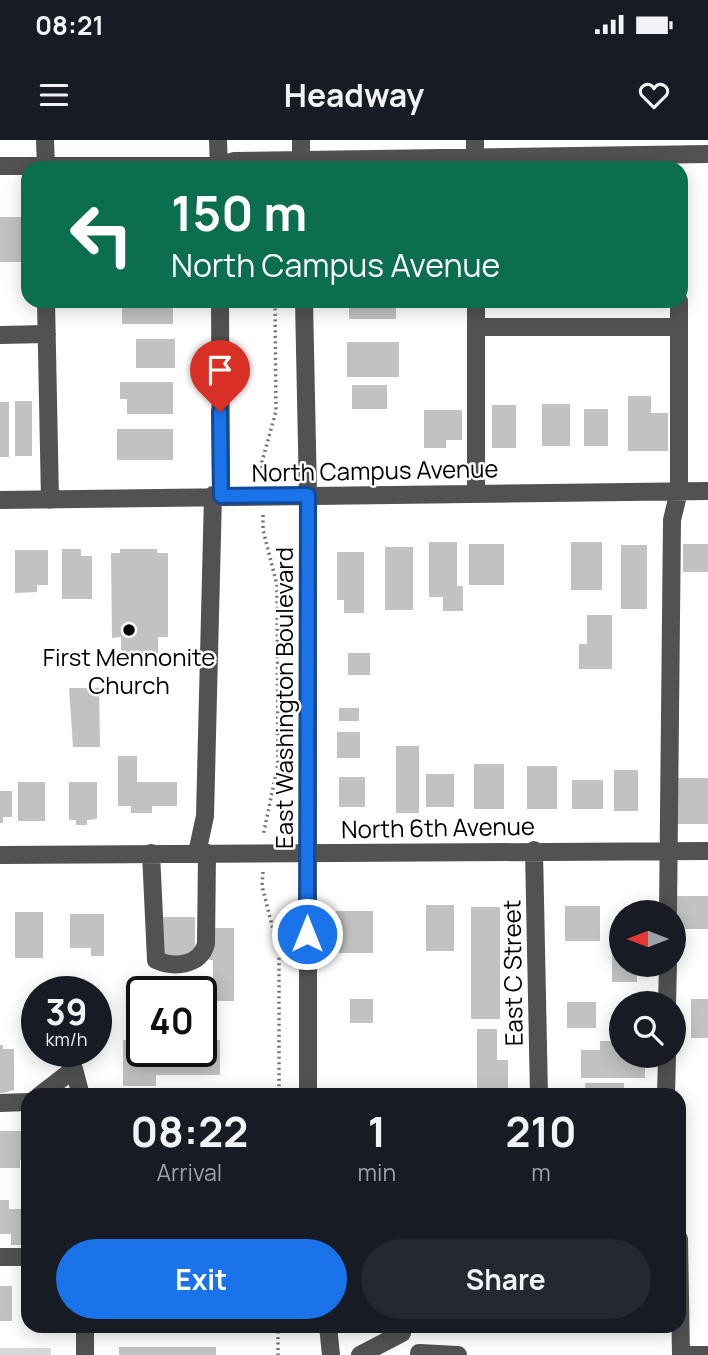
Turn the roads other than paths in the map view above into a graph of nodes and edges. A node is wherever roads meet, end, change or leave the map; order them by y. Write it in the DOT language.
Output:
graph roads {
  1 [pos="45,140"];
  2 [pos="219,140"];
  3 [pos="301,140"];
  4 [pos="679,154"];
  5 [pos="708,154"];
  6 [pos="475,155"];
  7 [pos="46,161"];
  8 [pos="219,161"];
  9 [pos="301,161"];
  10 [pos="359,161"];
  11 [pos="0,166"];
  12 [pos="21,166"];
  13 [pos="46,308"];
  14 [pos="220,308"];
  15 [pos="304,308"];
  16 [pos="476,308"];
  17 [pos="679,308"];
  18 [pos="476,327"];
  19 [pos="679,327"];
  20 [pos="47,334"];
  21 [pos="0,335"];
  22 [pos="679,491"];
  23 [pos="708,491"];
  24 [pos="476,493"];
  25 [pos="308,495"];
  26 [pos="217,496"];
  27 [pos="50,499"];
  28 [pos="0,500"];
  29 [pos="534,850"];
  30 [pos="669,851"];
  31 [pos="708,851"];
  32 [pos="151,853"];
  33 [pos="202,853"];
  34 [pos="307,853"];
  35 [pos="0,855"];
  36 [pos="668,900"];
  37 [pos="667,1068"];
  38 [pos="49,1088"];
  39 [pos="79,1088"];
  40 [pos="308,1088"];
  41 [pos="539,1088"];
  42 [pos="666,1088"];
  43 [pos="0,1102"];
  44 [pos="21,1102"];
  45 [pos="0,1257"];
  46 [pos="21,1257"];
  47 [pos="85,1333"];
  48 [pos="329,1333"];
  49 [pos="395,1333"];
  50 [pos="402,1333"];
  51 [pos="681,1333"];
  52 [pos="419,1354"];
  53 [pos="85,1355"];
  54 [pos="331,1355"];
  55 [pos="360,1355"];
  56 [pos="458,1355"];
  57 [pos="682,1355"];
  58 [pos="708,1355"];
  1 -- 7 [label="street"];
  2 -- 8 [label="street"];
  3 -- 9 [label="street"];
  4 -- 5 [label="street"];
  4 -- 6 [label="street"];
  6 -- 10 [label="street"];
  11 -- 12 [label="street"];
  13 -- 20 [label="street"];
  14 -- 26 [label="street"];
  15 -- 25 [label="street, East Washington Boulevard"];
  16 -- 18 [label="street"];
  17 -- 19 [label="street"];
  18 -- 19 [label="street"];
  18 -- 24 [label="street"];
  19 -- 22 [label="street"];
  20 -- 21 [label="street"];
  20 -- 27 [label="street"];
  22 -- 23 [label="street, North Campus Avenue"];
  22 -- 24 [label="street, North Campus Avenue"];
  22 -- 30 [label="street"];
  24 -- 25 [label="street, North Campus Avenue"];
  25 -- 26 [label="street, North Campus Avenue"];
  25 -- 34 [label="street, East Washington Boulevard"];
  26 -- 27 [label="street, North Campus Avenue"];
  26 -- 33 [label="street"];
  27 -- 28 [label="street, North Campus Avenue"];
  29 -- 30 [label="street, North 6th Avenue"];
  29 -- 34 [label="street, North 6th Avenue"];
  29 -- 41 [label="street, East C Street"];
  30 -- 31 [label="street, North 6th Avenue"];
  30 -- 36 [label="street"];
  32 -- 33 [label="street, North 6th Avenue"];
  32 -- 33 [label="street"];
  32 -- 35 [label="street, North 6th Avenue"];
  33 -- 34 [label="street, North 6th Avenue"];
  34 -- 40 [label="street, East Washington Boulevard"];
  37 -- 42 [label="street"];
  38 -- 39 [label="street"];
  43 -- 44 [label="street"];
  45 -- 46 [label="street"];
  47 -- 53 [label="street"];
  48 -- 54 [label="street"];
  49 -- 55 [label="street"];
  50 -- 52 [label="street"];
  51 -- 57 [label="street"];
  52 -- 56 [label="street"];
  57 -- 58 [label="street"];
}
